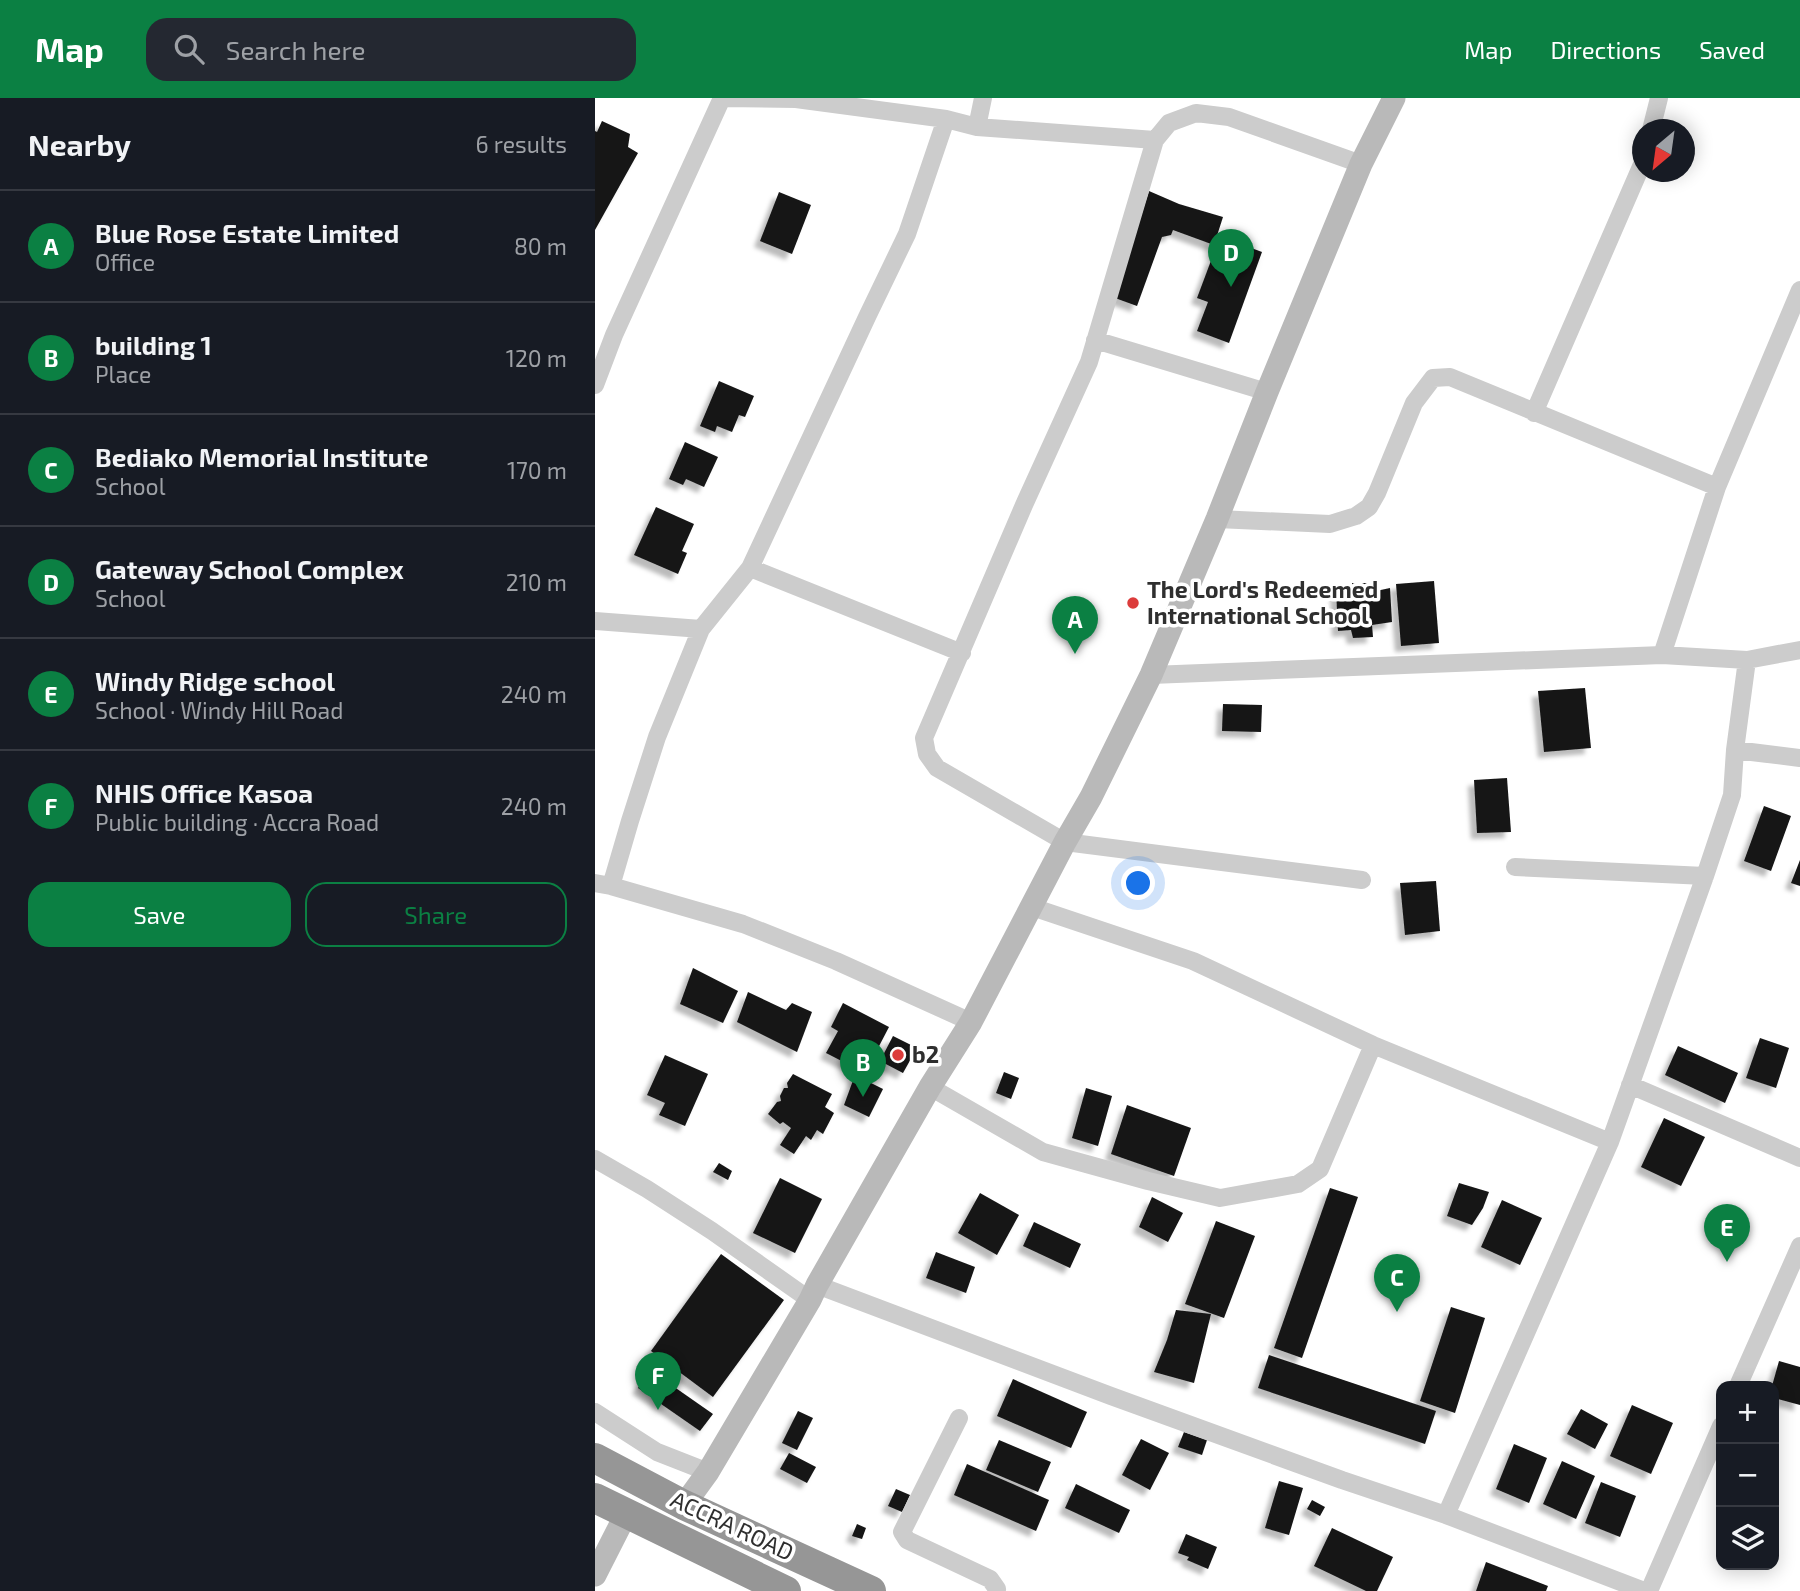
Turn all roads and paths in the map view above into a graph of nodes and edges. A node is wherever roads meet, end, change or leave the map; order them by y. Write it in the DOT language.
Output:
graph roads {
  1 [pos="722,98"];
  2 [pos="983,98"];
  3 [pos="1394,98"];
  4 [pos="1659,98"];
  5 [pos="946,119"];
  6 [pos="1654,119"];
  7 [pos="977,127"];
  8 [pos="1154,140"];
  9 [pos="1361,164"];
  10 [pos="1634,182"];
  11 [pos="1800,290"];
  12 [pos="1095,340"];
  13 [pos="595,385"];
  14 [pos="1267,392"];
  15 [pos="1534,413"];
  16 [pos="1717,487"];
  17 [pos="1217,519"];
  18 [pos="750,568"];
  19 [pos="595,621"];
  20 [pos="701,629"];
  21 [pos="1800,650"];
  22 [pos="962,653"];
  23 [pos="1662,655"];
  24 [pos="1747,660"];
  25 [pos="1151,675"];
  26 [pos="1735,750"];
  27 [pos="1800,758"];
  28 [pos="1065,842"];
  29 [pos="1515,867"];
  30 [pos="1705,876"];
  31 [pos="1362,880"];
  32 [pos="603,885"];
  33 [pos="1032,907"];
  34 [pos="971,1022"];
  35 [pos="1373,1045"];
  36 [pos="1630,1085"];
  37 [pos="930,1087"];
  38 [pos="1610,1142"];
  39 [pos="1800,1158"];
  40 [pos="595,1160"];
  41 [pos="1800,1246"];
  42 [pos="814,1293"];
  43 [pos="1740,1381"];
  44 [pos="595,1412"];
  45 [pos="959,1418"];
  46 [pos="1716,1437"];
  47 [pos="595,1458"];
  48 [pos="708,1472"];
  49 [pos="595,1498"];
  50 [pos="684,1504"];
  51 [pos="626,1514"];
  52 [pos="1446,1514"];
  53 [pos="595,1575"];
  54 [pos="786,1591"];
  55 [pos="871,1591"];
  56 [pos="996,1591"];
  57 [pos="1647,1591"];
  1 -- 5 [label="street"];
  1 -- 13 [label="street"];
  2 -- 7 [label="street"];
  3 -- 9 [label="street"];
  4 -- 6 [label="street"];
  5 -- 7 [label="street"];
  5 -- 18 [label="street"];
  7 -- 8 [label="street"];
  8 -- 9 [label="street"];
  8 -- 12 [label="street"];
  9 -- 14 [label="street"];
  10 -- 15 [label="street"];
  11 -- 16 [label="street"];
  12 -- 14 [label="street"];
  12 -- 22 [label="street"];
  14 -- 17 [label="street"];
  15 -- 16 [label="street"];
  15 -- 17 [label="street"];
  16 -- 23 [label="street"];
  17 -- 25 [label="street"];
  18 -- 20 [label="street"];
  18 -- 22 [label="street"];
  19 -- 20 [label="street"];
  20 -- 32 [label="street"];
  21 -- 24 [label="street"];
  22 -- 28 [label="street"];
  23 -- 24 [label="street"];
  23 -- 25 [label="street"];
  24 -- 26 [label="street"];
  25 -- 28 [label="street"];
  26 -- 27 [label="street"];
  26 -- 30 [label="street"];
  28 -- 31 [label="street"];
  28 -- 33 [label="street"];
  29 -- 30 [label="street"];
  30 -- 36 [label="street"];
  32 -- 34 [label="street"];
  33 -- 34 [label="street"];
  33 -- 35 [label="street"];
  34 -- 37 [label="street"];
  35 -- 37 [label="street"];
  35 -- 38 [label="street"];
  36 -- 38 [label="street"];
  36 -- 39 [label="street"];
  37 -- 42 [label="street"];
  38 -- 52 [label="street"];
  40 -- 42 [label="street"];
  41 -- 43 [label="street"];
  42 -- 48 [label="street"];
  42 -- 52 [label="street"];
  44 -- 48 [label="street"];
  45 -- 56 [label="street"];
  46 -- 57 [label="street"];
  47 -- 50 [label="highway, ACCRA ROAD"];
  48 -- 50 [label="street"];
  49 -- 51 [label="highway, ACCRA ROAD"];
  50 -- 55 [label="highway, ACCRA ROAD"];
  51 -- 53 [label="street"];
  51 -- 54 [label="highway, ACCRA ROAD"];
  52 -- 57 [label="street"];
}
